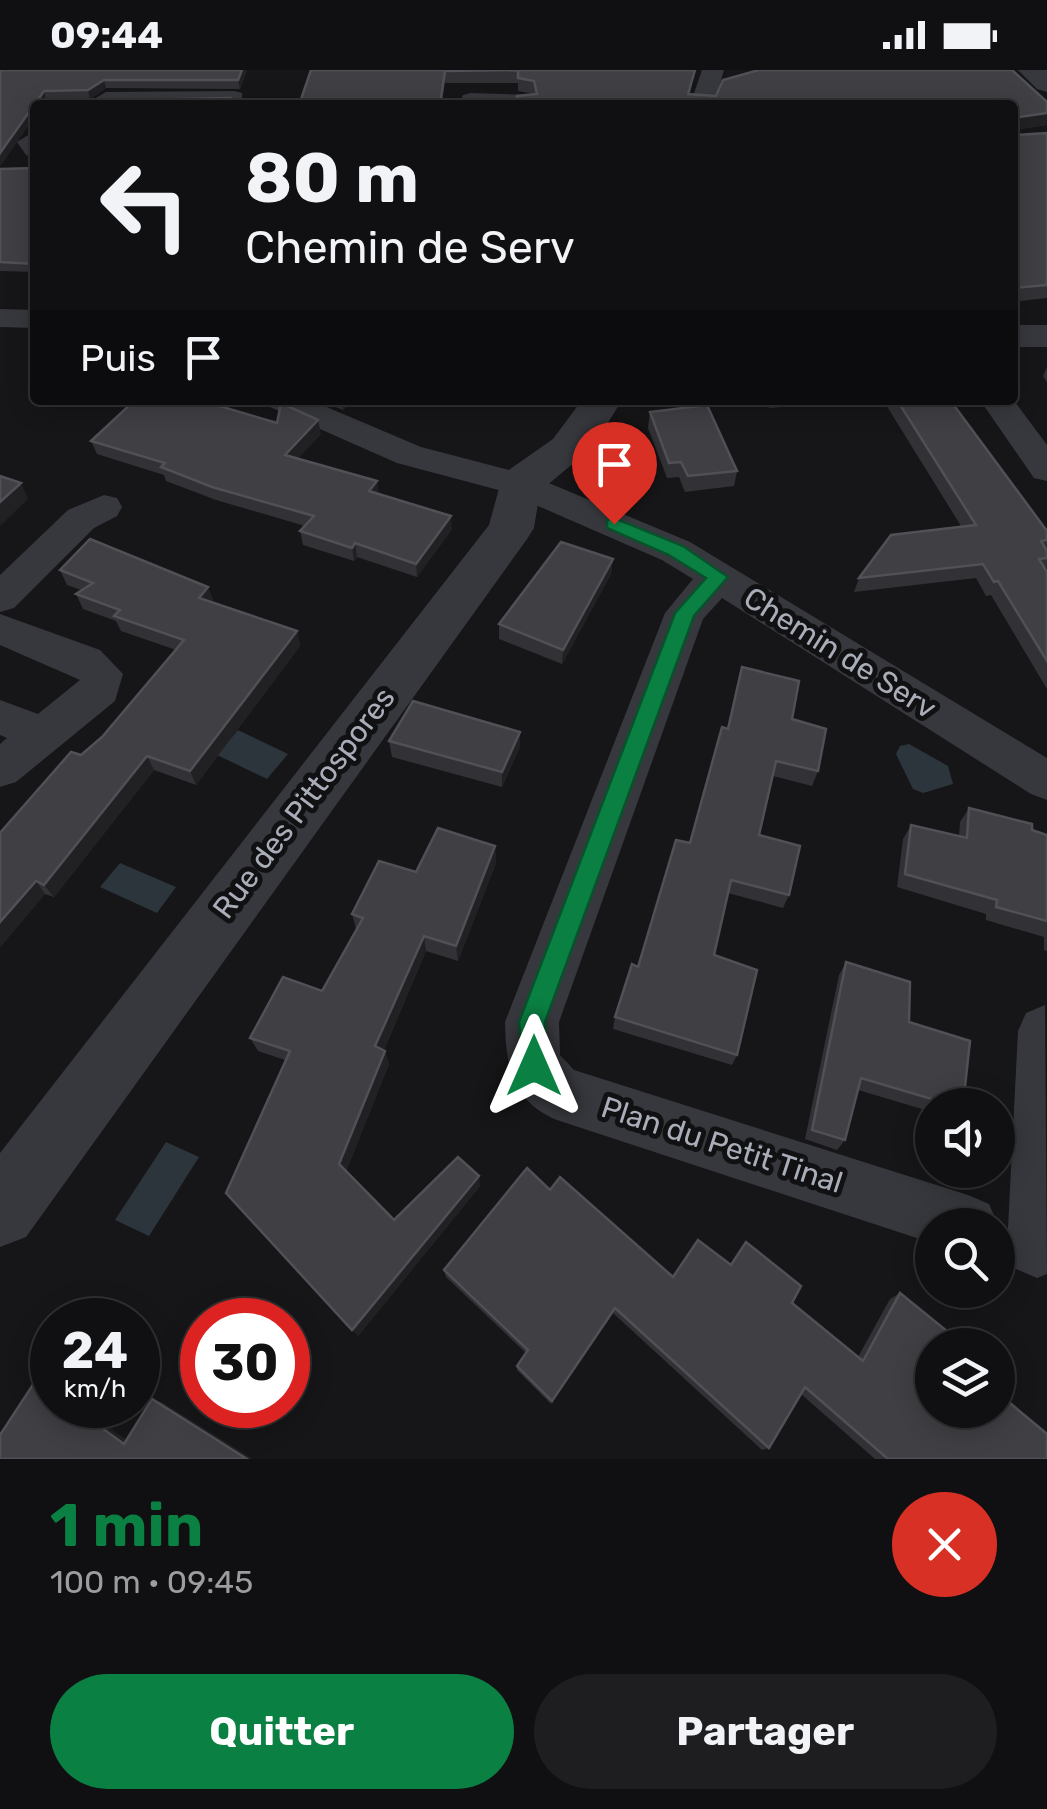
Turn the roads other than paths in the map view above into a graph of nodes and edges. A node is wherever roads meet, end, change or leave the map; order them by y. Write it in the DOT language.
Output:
graph roads {
  1 [pos="246,70"];
  2 [pos="713,70"];
  3 [pos="1032,70"];
  4 [pos="116,73"];
  5 [pos="1047,83"];
  6 [pos="103,100"];
  7 [pos="233,100"];
  8 [pos="470,100"];
  9 [pos="505,100"];
  10 [pos="704,100"];
  11 [pos="0,318"];
  12 [pos="30,319"];
  13 [pos="1018,336"];
  14 [pos="1047,336"];
  15 [pos="294,405"];
  16 [pos="600,405"];
  17 [pos="1001,405"];
  18 [pos="1047,470"];
  19 [pos="519,484"];
  20 [pos="104,508"];
  21 [pos="718,577"];
  22 [pos="0,598"];
  23 [pos="0,629"];
  24 [pos="0,717"];
  25 [pos="43,734"];
  26 [pos="0,769"];
  27 [pos="1047,781"];
  28 [pos="1045,1030"];
  29 [pos="915,1208"];
  30 [pos="0,1211"];
  31 [pos="1027,1244"];
  1 -- 7 [label="street"];
  2 -- 10 [label="street"];
  3 -- 5 [label="street"];
  4 -- 6 [label="street"];
  8 -- 9 [label="street"];
  11 -- 12 [label="street"];
  13 -- 14 [label="street"];
  15 -- 19 [label="street, Chemin de Serv"];
  16 -- 19 [label="street"];
  17 -- 18 [label="street"];
  19 -- 21 [label="street, Chemin de Serv"];
  19 -- 30 [label="street, Rue des Pittospores"];
  20 -- 22 [label="street"];
  21 -- 27 [label="street, Chemin de Serv"];
  21 -- 29 [label="street, Plan du Petit Tinal"];
  23 -- 25 [label="street"];
  24 -- 25 [label="street"];
  25 -- 26 [label="street"];
  28 -- 31 [label="street"];
}
